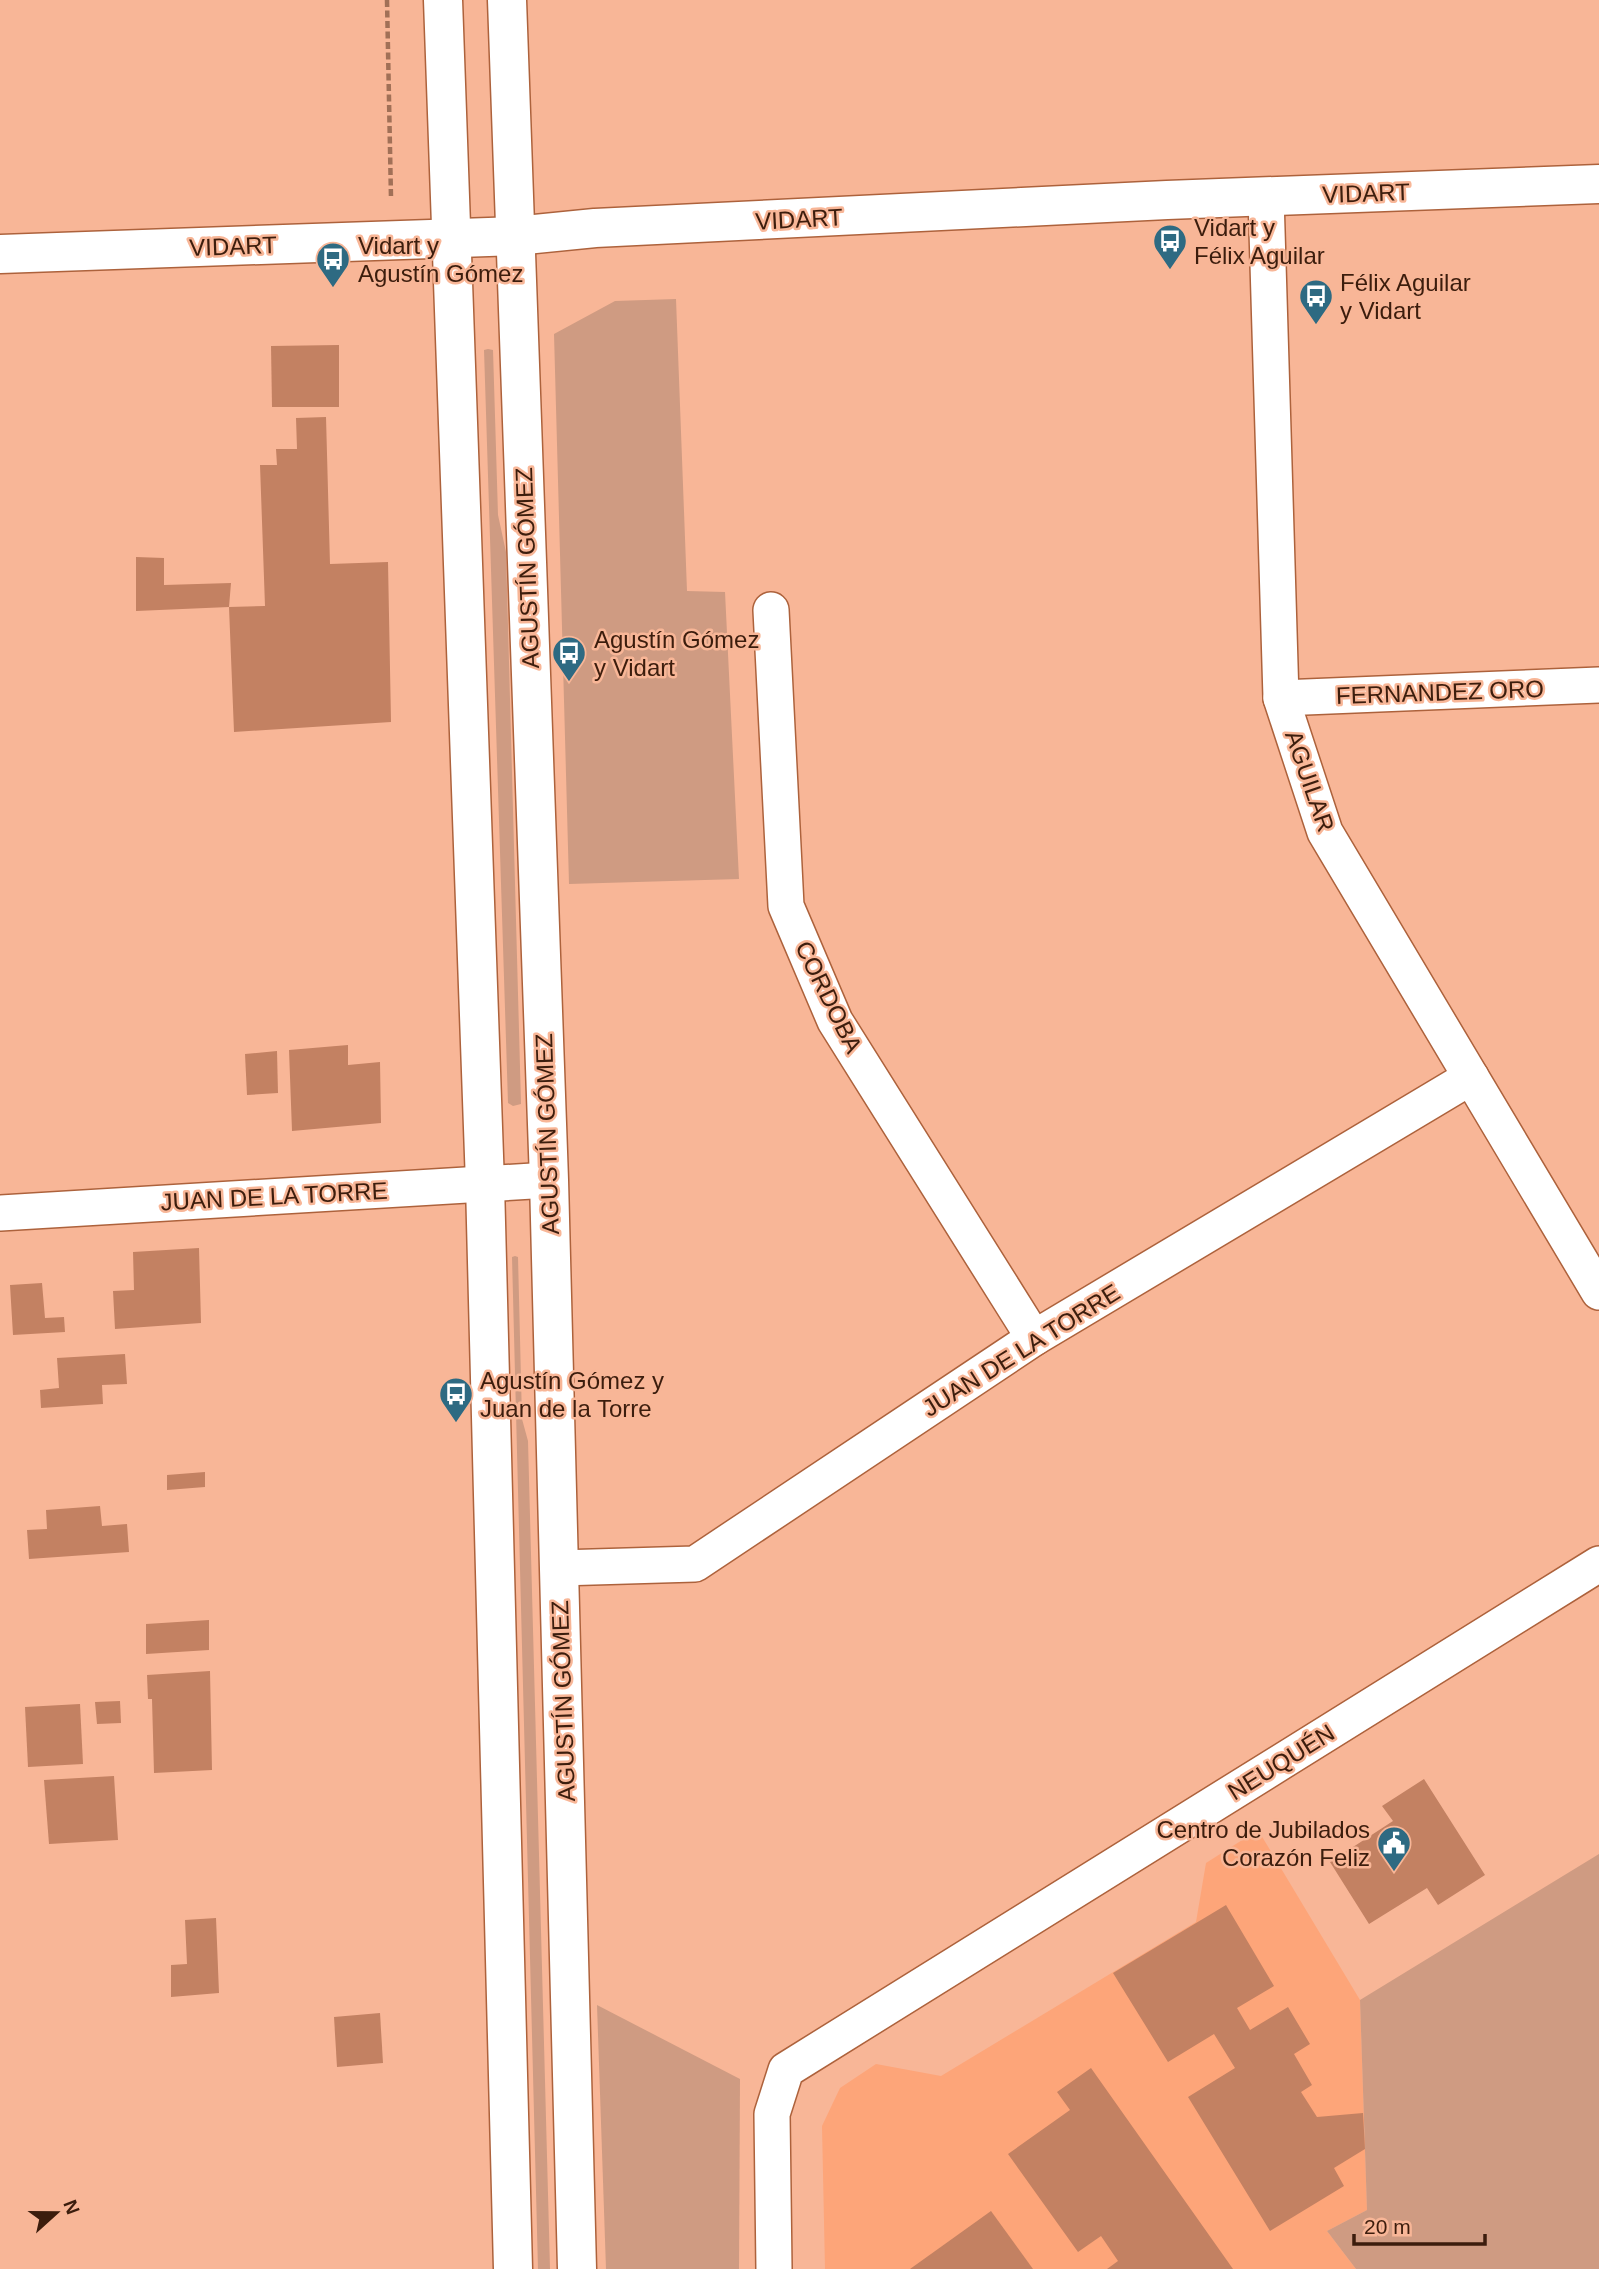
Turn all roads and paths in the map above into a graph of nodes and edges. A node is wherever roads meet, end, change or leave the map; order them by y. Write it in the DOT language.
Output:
graph roads {
  1 [pos="387,0"];
  2 [pos="443,0"];
  3 [pos="507,0"];
  4 [pos="1599,184"];
  5 [pos="1266,197"];
  6 [pos="515,236"];
  7 [pos="451,238"];
  8 [pos="392,241"];
  9 [pos="0,254"];
  10 [pos="771,610"];
  11 [pos="1599,685"];
  12 [pos="1281,698"];
  13 [pos="1471,1077"];
  14 [pos="549,1180"];
  15 [pos="485,1184"];
  16 [pos="0,1213"];
  17 [pos="1599,1292"];
  18 [pos="1034,1338"];
  19 [pos="1599,1564"];
  20 [pos="559,1567"];
  21 [pos="513,2269"];
  22 [pos="577,2269"];
  23 [pos="774,2269"];
  1 -- 8 [label="path"];
  2 -- 7 [label="main road"];
  3 -- 6 [label="main road, AGUSTÍN GÓMEZ"];
  4 -- 5 [label="main road, VIDART"];
  5 -- 6 [label="main road, VIDART"];
  5 -- 12 [label="street, AGUILAR"];
  6 -- 7 [label="main road, VIDART"];
  6 -- 14 [label="main road, AGUSTÍN GÓMEZ"];
  7 -- 8 [label="main road, VIDART"];
  7 -- 15 [label="main road"];
  8 -- 9 [label="main road, VIDART"];
  10 -- 18 [label="street, CORDOBA"];
  11 -- 12 [label="street, FERNANDEZ ORO"];
  12 -- 13 [label="street, AGUILAR"];
  13 -- 17 [label="street, AGUILAR"];
  13 -- 18 [label="street, JUAN DE LA TORRE"];
  14 -- 15 [label="street, JUAN DE LA TORRE"];
  14 -- 20 [label="main road, AGUSTÍN GÓMEZ"];
  15 -- 16 [label="street, JUAN DE LA TORRE"];
  15 -- 21 [label="main road"];
  18 -- 20 [label="street, JUAN DE LA TORRE"];
  19 -- 23 [label="street, NEUQUÉN"];
  20 -- 22 [label="main road, AGUSTÍN GÓMEZ"];
}
